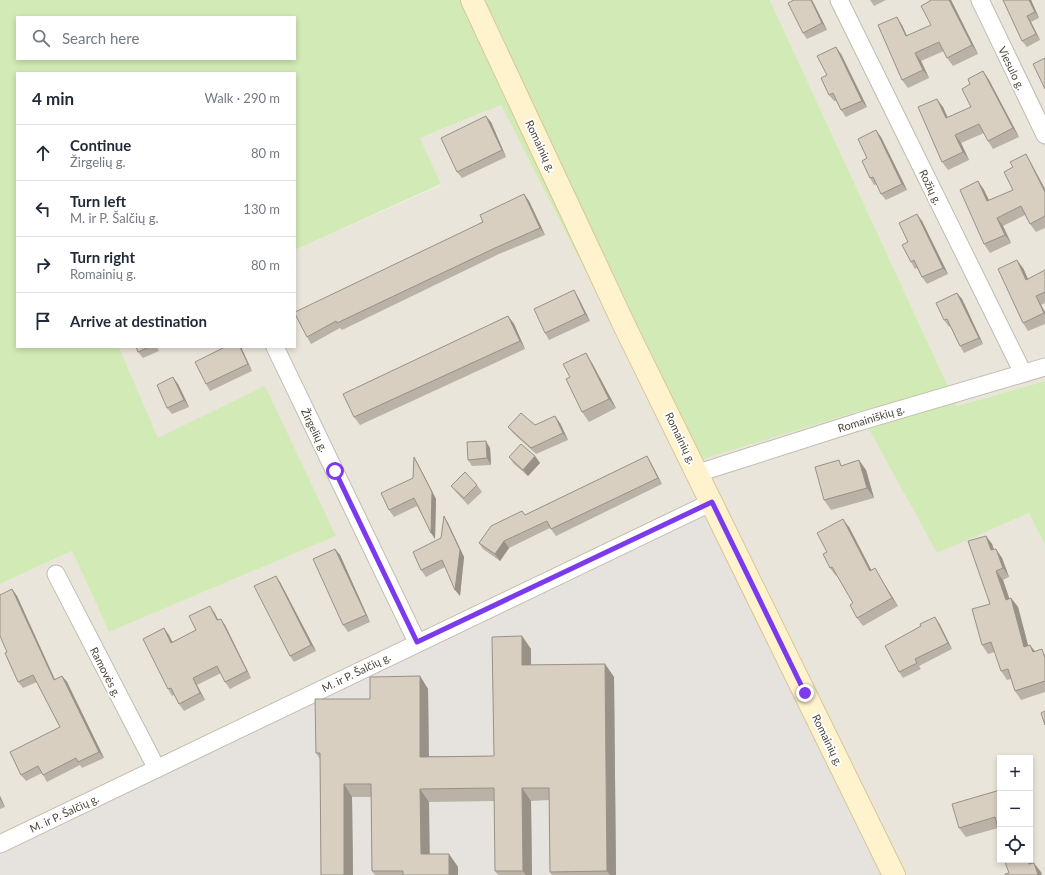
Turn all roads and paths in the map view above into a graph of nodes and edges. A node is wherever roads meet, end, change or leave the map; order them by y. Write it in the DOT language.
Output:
graph roads {
  1 [pos="472,0"];
  2 [pos="839,0"];
  3 [pos="980,0"];
  4 [pos="1045,136"];
  5 [pos="275,348"];
  6 [pos="1045,366"];
  7 [pos="1023,373"];
  8 [pos="698,473"];
  9 [pos="712,502"];
  10 [pos="56,574"];
  11 [pos="417,642"];
  12 [pos="157,769"];
  13 [pos="0,844"];
  14 [pos="894,875"];
  1 -- 8 [label="main road, Romainių g."];
  2 -- 7 [label="street, Rožių g."];
  3 -- 4 [label="street, Viesulo g."];
  5 -- 11 [label="street, Žirgelių g."];
  6 -- 7 [label="street, Romainiškių g."];
  7 -- 8 [label="street, Romainiškių g."];
  8 -- 9 [label="main road, Romainių g."];
  9 -- 11 [label="street, M. ir P. Šalčių g."];
  9 -- 14 [label="main road, Romainių g."];
  10 -- 12 [label="street, Ramovės g."];
  11 -- 12 [label="street, M. ir P. Šalčių g."];
  12 -- 13 [label="street, M. ir P. Šalčių g."];
}
